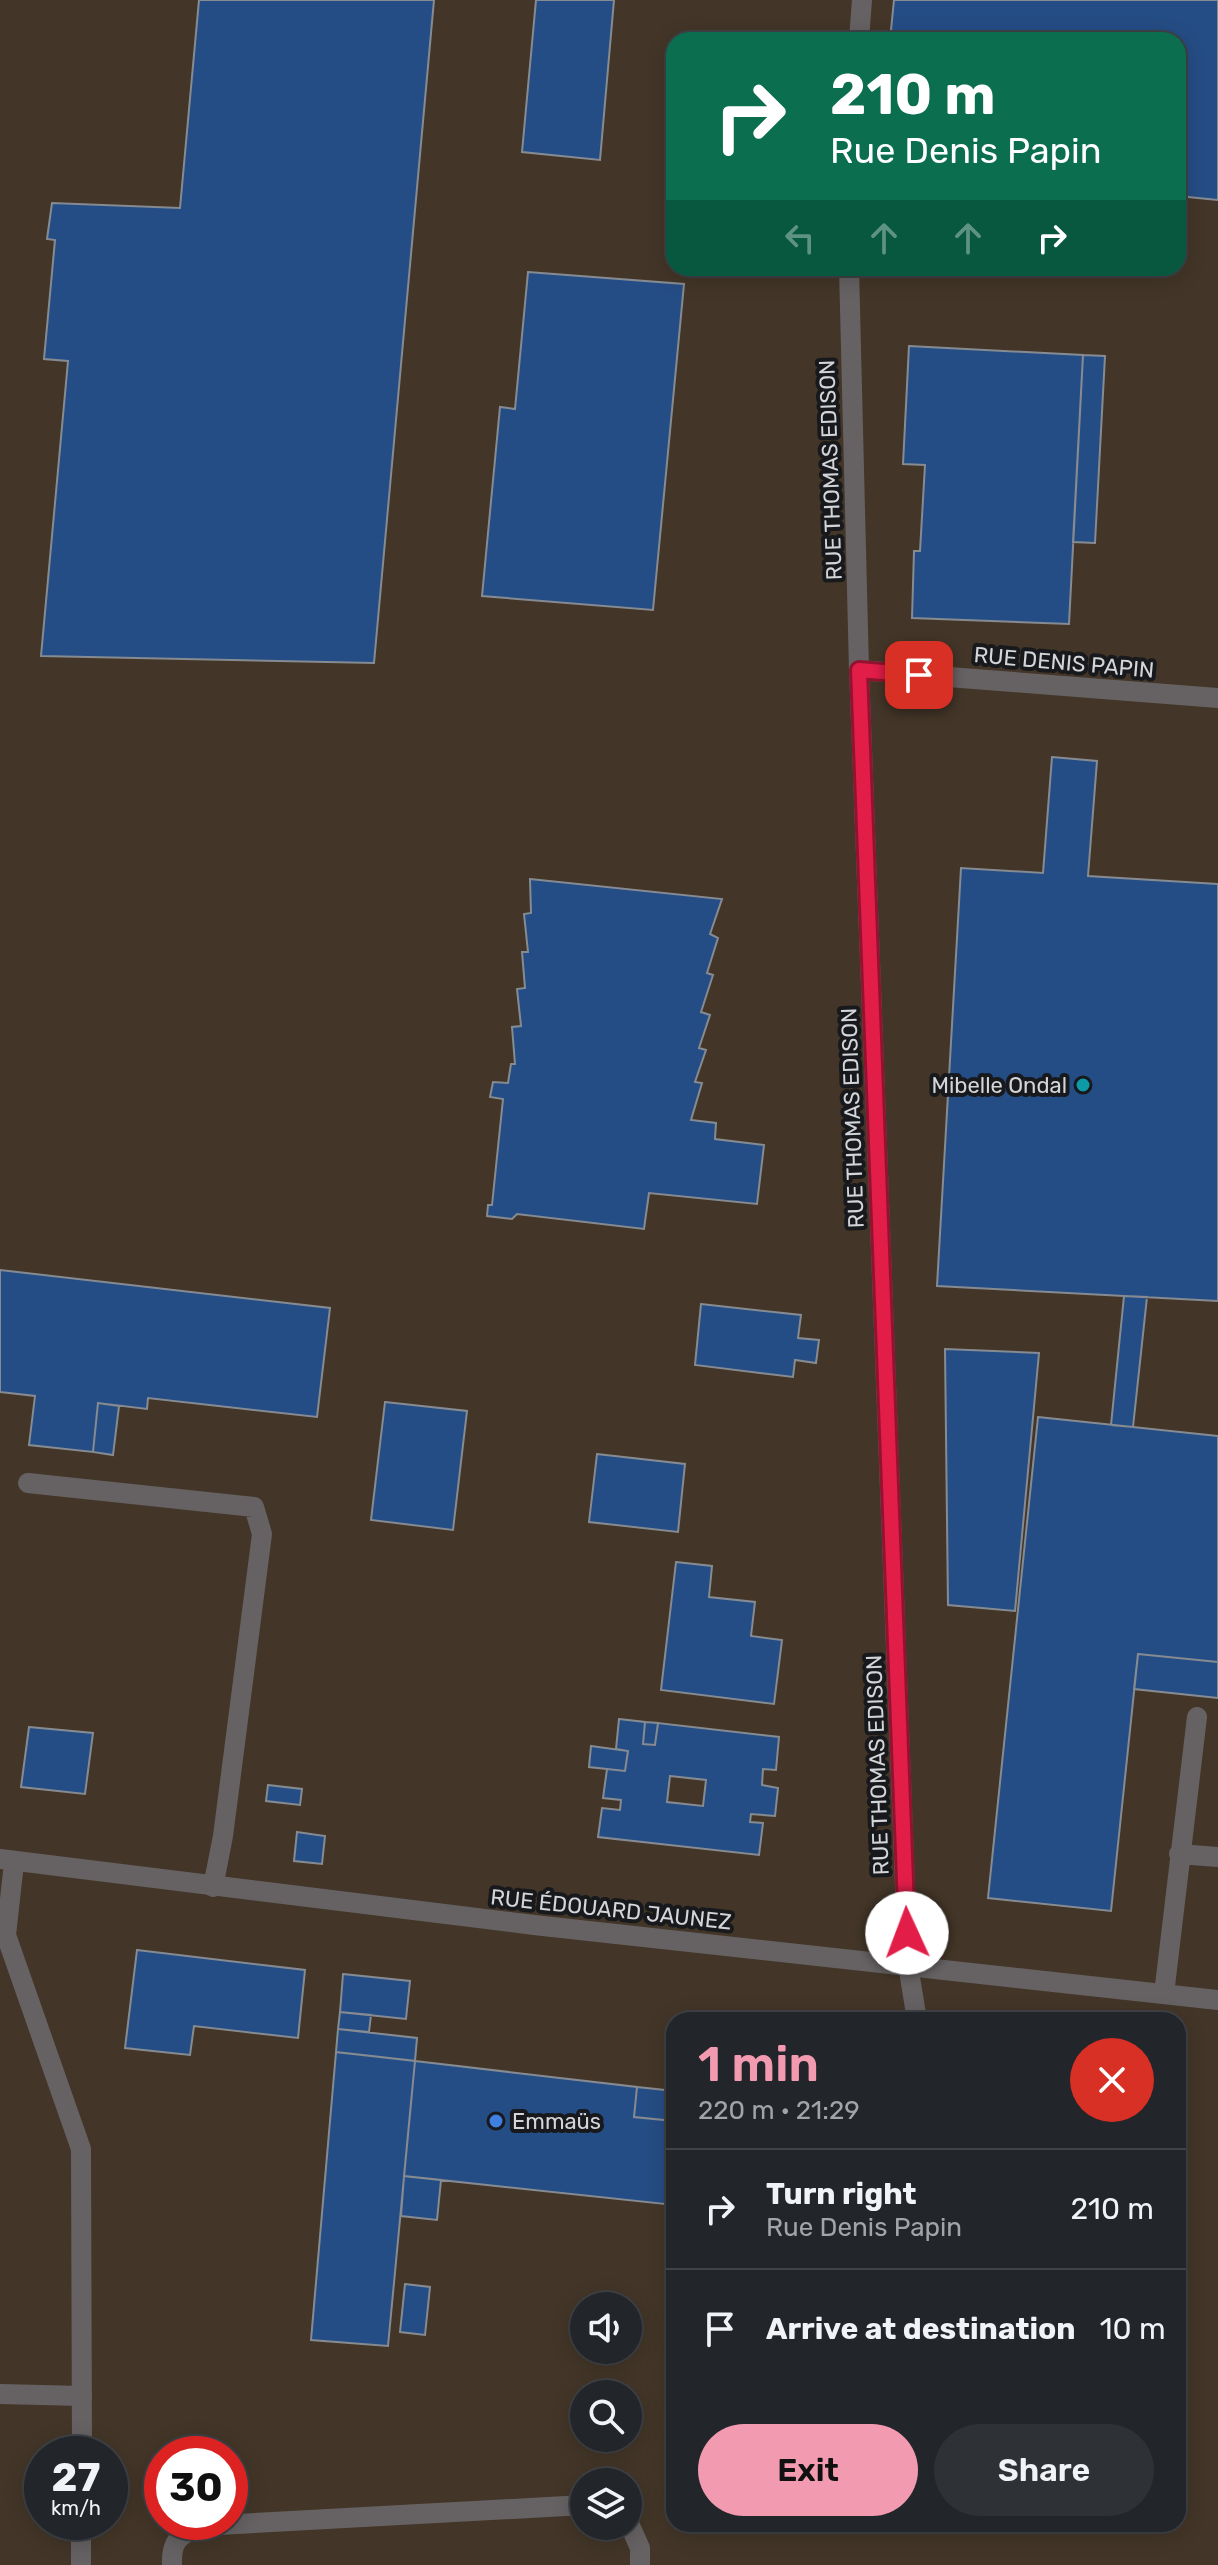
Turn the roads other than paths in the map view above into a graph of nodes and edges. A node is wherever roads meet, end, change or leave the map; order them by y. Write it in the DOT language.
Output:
graph roads {
  1 [pos="862,0"];
  2 [pos="860,32"];
  3 [pos="849,276"];
  4 [pos="859,670"];
  5 [pos="1218,698"];
  6 [pos="28,1483"];
  7 [pos="1197,1717"];
  8 [pos="1179,1854"];
  9 [pos="1218,1857"];
  10 [pos="7,1861"];
  11 [pos="213,1887"];
  12 [pos="3,1936"];
  13 [pos="908,1965"];
  14 [pos="1164,1994"];
  15 [pos="1218,2000"];
  16 [pos="916,2012"];
  17 [pos="0,2394"];
  18 [pos="82,2396"];
  19 [pos="82,2436"];
  20 [pos="570,2506"];
  21 [pos="81,2540"];
  22 [pos="636,2540"];
  23 [pos="81,2565"];
  24 [pos="172,2565"];
  25 [pos="640,2565"];
  1 -- 2 [label="street"];
  3 -- 4 [label="street, RUE THOMAS EDISON"];
  4 -- 5 [label="street, RUE DENIS PAPIN"];
  4 -- 13 [label="street, RUE THOMAS EDISON"];
  6 -- 11 [label="street"];
  7 -- 8 [label="street"];
  8 -- 9 [label="street"];
  8 -- 14 [label="street"];
  10 -- 11 [label="street, RUE ÉDOUARD JAUNEZ"];
  10 -- 12 [label="street"];
  11 -- 13 [label="street, RUE ÉDOUARD JAUNEZ"];
  12 -- 18 [label="street"];
  13 -- 14 [label="street, RUE ÉDOUARD JAUNEZ"];
  13 -- 16 [label="street, RUE THOMAS EDISON"];
  14 -- 15 [label="street, RUE ÉDOUARD JAUNEZ"];
  17 -- 18 [label="street"];
  18 -- 19 [label="street"];
  20 -- 24 [label="street"];
  21 -- 23 [label="street"];
  22 -- 25 [label="street"];
}
